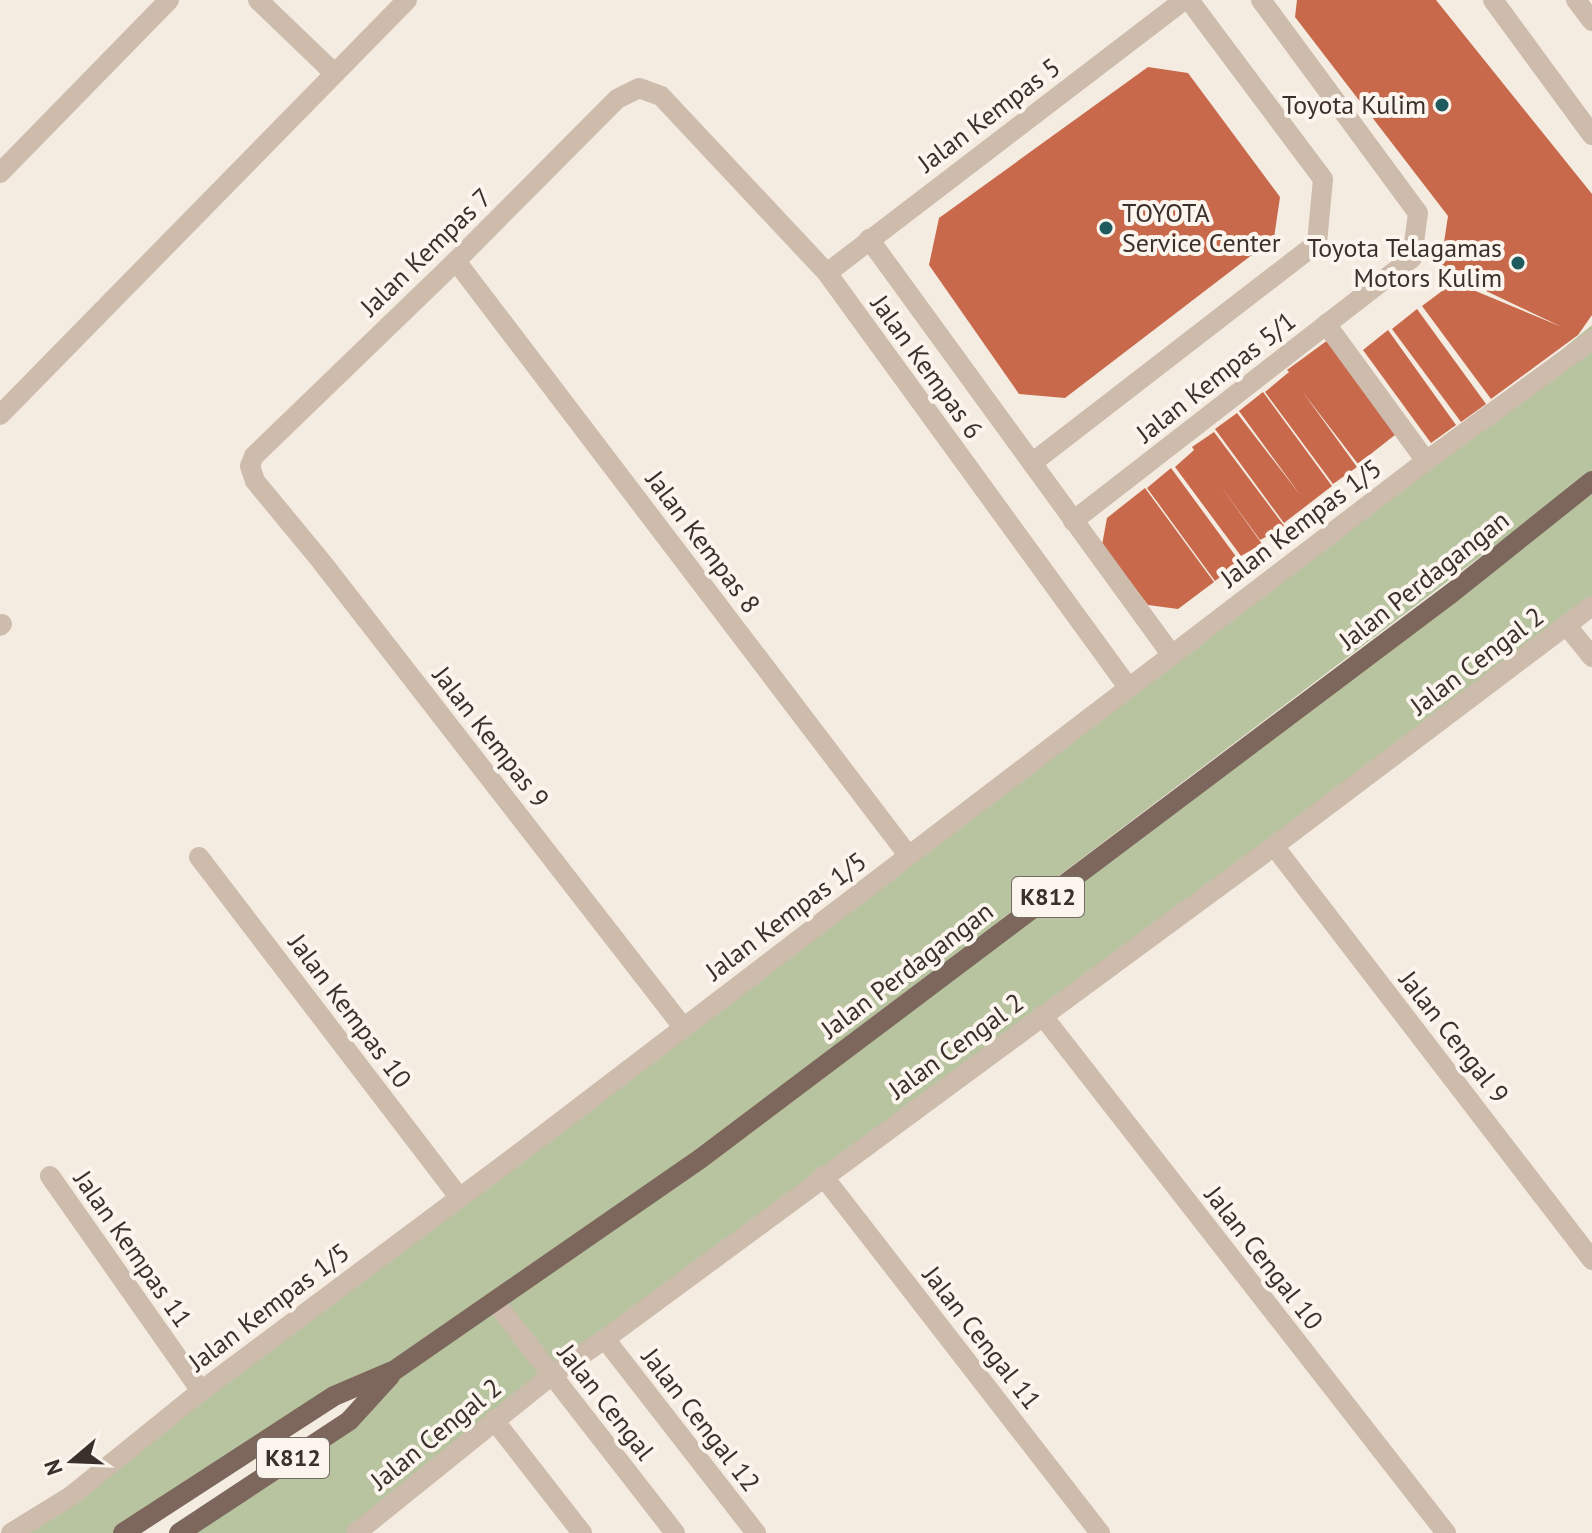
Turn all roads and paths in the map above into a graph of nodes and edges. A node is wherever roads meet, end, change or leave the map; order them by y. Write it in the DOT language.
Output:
graph roads {
  1 [pos="169,0"];
  2 [pos="258,0"];
  3 [pos="407,0"];
  4 [pos="1187,0"];
  5 [pos="1261,0"];
  6 [pos="1493,0"];
  7 [pos="1576,0"];
  8 [pos="1592,21"];
  9 [pos="334,73"];
  10 [pos="661,96"];
  11 [pos="1592,135"];
  12 [pos="0,173"];
  13 [pos="869,239"];
  14 [pos="456,261"];
  15 [pos="827,273"];
  16 [pos="1326,324"];
  17 [pos="1592,340"];
  18 [pos="0,415"];
  19 [pos="1426,461"];
  20 [pos="1032,463"];
  21 [pos="255,481"];
  22 [pos="1592,481"];
  23 [pos="1073,521"];
  24 [pos="1592,606"];
  25 [pos="1567,626"];
  26 [pos="1171,654"];
  27 [pos="1592,657"];
  28 [pos="1128,687"];
  29 [pos="1274,846"];
  30 [pos="908,855"];
  31 [pos="199,857"];
  32 [pos="1042,1015"];
  33 [pos="683,1027"];
  34 [pos="50,1176"];
  35 [pos="823,1176"];
  36 [pos="459,1197"];
  37 [pos="1592,1260"];
  38 [pos="496,1303"];
  39 [pos="605,1339"];
  40 [pos="395,1370"];
  41 [pos="552,1375"];
  42 [pos="201,1391"];
  43 [pos="494,1420"];
  44 [pos="11,1533"];
  45 [pos="123,1533"];
  46 [pos="179,1533"];
  47 [pos="356,1533"];
  48 [pos="582,1533"];
  49 [pos="675,1533"];
  50 [pos="756,1533"];
  51 [pos="1100,1533"];
  52 [pos="1446,1533"];
  1 -- 12 [label="street"];
  2 -- 9 [label="street"];
  3 -- 9 [label="street"];
  4 -- 13 [label="street, Jalan Kempas 5"];
  4 -- 20 [label="street"];
  5 -- 16 [label="street, Jalan Kempas 5/1"];
  6 -- 11 [label="street"];
  7 -- 8 [label="street"];
  9 -- 18 [label="street"];
  10 -- 14 [label="street, Jalan Kempas 7"];
  10 -- 15 [label="street, Jalan Kempas 6"];
  13 -- 15 [label="street, Jalan Kempas 5"];
  13 -- 20 [label="street"];
  14 -- 21 [label="street, Jalan Kempas 7"];
  14 -- 30 [label="street, Jalan Kempas 8"];
  15 -- 28 [label="street, Jalan Kempas 6"];
  16 -- 19 [label="street"];
  16 -- 23 [label="street, Jalan Kempas 5/1"];
  17 -- 19 [label="street, Jalan Kempas 1/5"];
  19 -- 26 [label="street, Jalan Kempas 1/5"];
  20 -- 23 [label="street"];
  21 -- 33 [label="street, Jalan Kempas 9"];
  22 -- 38 [label="main road, Jalan Perdagangan / K812"];
  23 -- 26 [label="street"];
  24 -- 25 [label="street, Jalan Cengal 2"];
  25 -- 27 [label="street"];
  25 -- 29 [label="street, Jalan Cengal 2"];
  26 -- 28 [label="street, Jalan Kempas 1/5"];
  28 -- 30 [label="street, Jalan Kempas 1/5"];
  29 -- 32 [label="street, Jalan Cengal 2"];
  29 -- 37 [label="street, Jalan Cengal 9"];
  30 -- 33 [label="street, Jalan Kempas 1/5"];
  31 -- 36 [label="street, Jalan Kempas 10"];
  32 -- 35 [label="street, Jalan Cengal 2"];
  32 -- 52 [label="street, Jalan Cengal 10"];
  33 -- 36 [label="street, Jalan Kempas 1/5"];
  34 -- 42 [label="street, Jalan Kempas 11"];
  35 -- 39 [label="street, Jalan Cengal 2"];
  35 -- 51 [label="street, Jalan Cengal 11"];
  36 -- 42 [label="street, Jalan Kempas 1/5"];
  38 -- 40 [label="main road, Jalan Perdagangan / K812"];
  38 -- 41 [label="street, Jalan Cengal"];
  39 -- 41 [label="street, Jalan Cengal 2"];
  39 -- 50 [label="street, Jalan Cengal 12"];
  40 -- 45 [label="main road, Jalan Perdagangan / K812"];
  40 -- 46 [label="main road, Jalan Perdagangan / K812"];
  41 -- 43 [label="street, Jalan Cengal 2"];
  41 -- 49 [label="street, Jalan Cengal"];
  42 -- 44 [label="street, Jalan Kempas 1/5"];
  43 -- 47 [label="street, Jalan Cengal 2"];
  43 -- 48 [label="street"];
}
